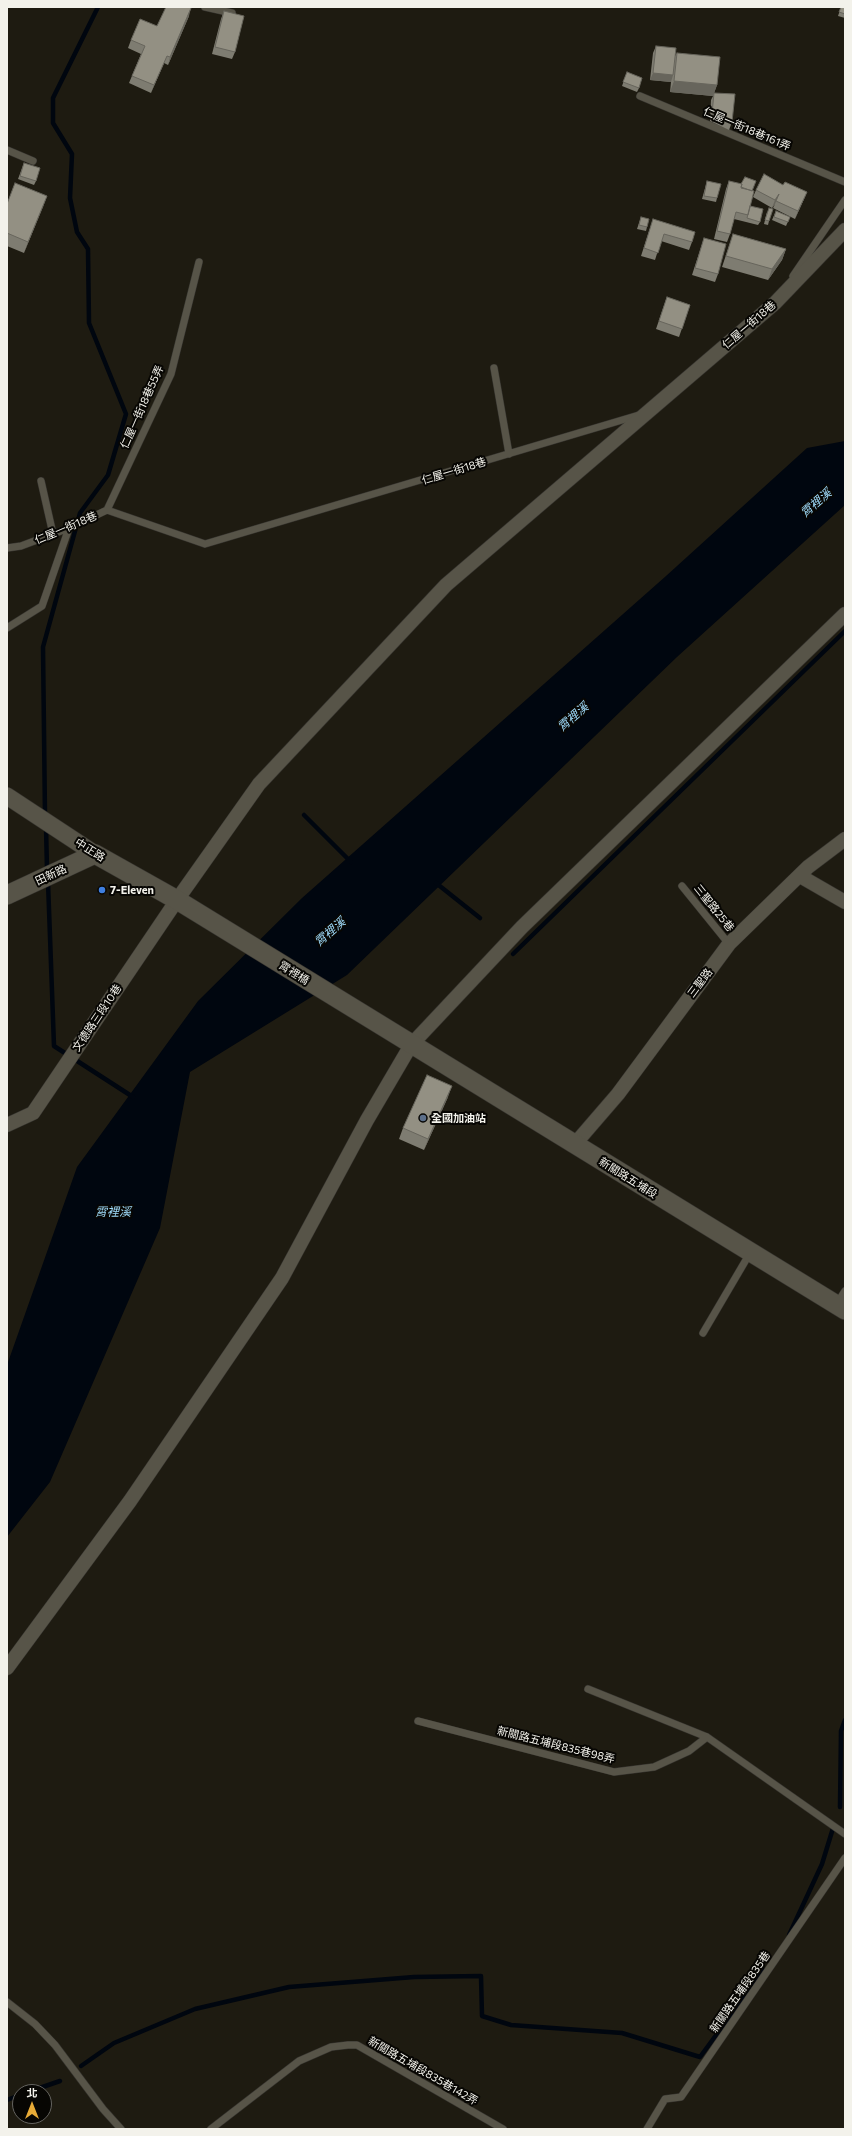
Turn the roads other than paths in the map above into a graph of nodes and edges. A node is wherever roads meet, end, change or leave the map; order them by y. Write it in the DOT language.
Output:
graph roads {
  1 [pos="205,7"];
  2 [pos="235,14"];
  3 [pos="640,96"];
  4 [pos="7,150"];
  5 [pos="33,161"];
  6 [pos="845,182"];
  7 [pos="845,200"];
  8 [pos="845,230"];
  9 [pos="200,262"];
  10 [pos="775,303"];
  11 [pos="494,368"];
  12 [pos="650,412"];
  13 [pos="509,454"];
  14 [pos="41,481"];
  15 [pos="107,510"];
  16 [pos="68,528"];
  17 [pos="53,534"];
  18 [pos="7,548"];
  19 [pos="845,614"];
  20 [pos="7,628"];
  21 [pos="7,796"];
  22 [pos="845,840"];
  23 [pos="95,854"];
  24 [pos="800,876"];
  25 [pos="682,886"];
  26 [pos="7,895"];
  27 [pos="177,900"];
  28 [pos="845,902"];
  29 [pos="729,944"];
  30 [pos="411,1045"];
  31 [pos="7,1125"];
  32 [pos="574,1145"];
  33 [pos="750,1253"];
  34 [pos="842,1302"];
  35 [pos="703,1334"];
  36 [pos="7,1668"];
  37 [pos="588,1689"];
  38 [pos="418,1721"];
  39 [pos="707,1737"];
  40 [pos="845,1834"];
  41 [pos="845,1858"];
  42 [pos="7,2002"];
  43 [pos="121,2129"];
  44 [pos="211,2129"];
  45 [pos="502,2129"];
  46 [pos="647,2129"];
  1 -- 2 [label="lane"];
  3 -- 6 [label="lane, 仁屋一街18巷161弄"];
  4 -- 5 [label="lane"];
  7 -- 10 [label="lane"];
  8 -- 10 [label="street, 仁屋一街18巷"];
  9 -- 15 [label="lane, 仁屋一街18巷55弄"];
  10 -- 12 [label="street, 仁屋一街18巷"];
  11 -- 13 [label="lane"];
  12 -- 13 [label="lane, 仁屋一街18巷"];
  12 -- 27 [label="street, 文德路三段10巷"];
  13 -- 15 [label="lane, 仁屋一街18巷"];
  14 -- 17 [label="lane"];
  15 -- 16 [label="lane, 仁屋一街18巷"];
  16 -- 17 [label="lane, 仁屋一街18巷"];
  16 -- 20 [label="lane"];
  17 -- 18 [label="lane, 仁屋一街18巷"];
  19 -- 30 [label="street"];
  21 -- 23 [label="street, 中正路"];
  22 -- 24 [label="street, 三聖路"];
  23 -- 26 [label="main road, 田新路"];
  23 -- 27 [label="main road, 中正路"];
  24 -- 28 [label="street"];
  24 -- 29 [label="street, 三聖路"];
  25 -- 29 [label="lane, 三聖路25巷"];
  27 -- 30 [label="main road, 霄裡橋"];
  27 -- 31 [label="street, 文德路三段10巷"];
  29 -- 32 [label="street, 三聖路"];
  30 -- 32 [label="main road, 新關路五埔段"];
  30 -- 36 [label="street"];
  32 -- 33 [label="main road, 新關路五埔段"];
  33 -- 34 [label="main road, 新關路五埔段"];
  33 -- 35 [label="lane"];
  37 -- 39 [label="lane"];
  38 -- 39 [label="lane, 新關路五埔段835巷98弄"];
  39 -- 40 [label="lane"];
  41 -- 46 [label="lane, 新關路五埔段835巷"];
  42 -- 43 [label="lane"];
  44 -- 45 [label="lane, 新關路五埔段835巷142弄"];
}
